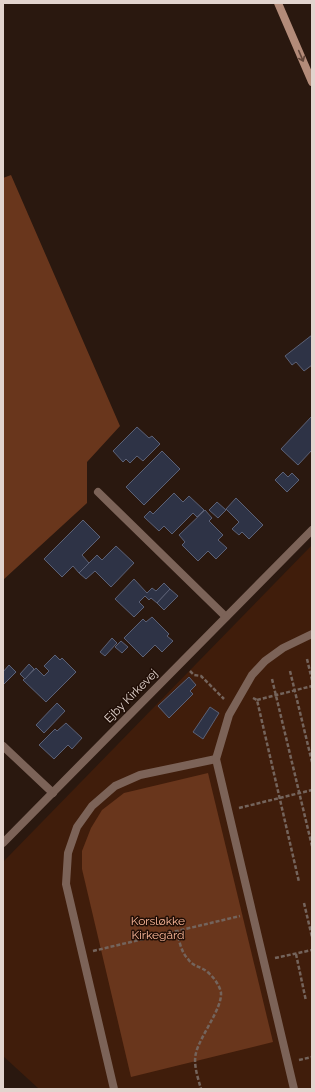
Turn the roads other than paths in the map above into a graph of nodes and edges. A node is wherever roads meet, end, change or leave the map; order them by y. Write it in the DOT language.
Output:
graph roads {
  1 [pos="278,3"];
  2 [pos="312,82"];
  3 [pos="98,492"];
  4 [pos="312,530"];
  5 [pos="226,617"];
  6 [pos="312,634"];
  7 [pos="3,746"];
  8 [pos="216,759"];
  9 [pos="53,793"];
  10 [pos="3,844"];
  11 [pos="114,1089"];
  12 [pos="294,1089"];
  1 -- 2 [label="main road, one-way"];
  3 -- 5 [label="street"];
  4 -- 5 [label="street, Ejby Kirkevej"];
  5 -- 9 [label="street, Ejby Kirkevej"];
  6 -- 8 [label="street"];
  7 -- 9 [label="street"];
  8 -- 11 [label="street"];
  8 -- 12 [label="street"];
  9 -- 10 [label="street, Ejby Kirkevej"];
}
